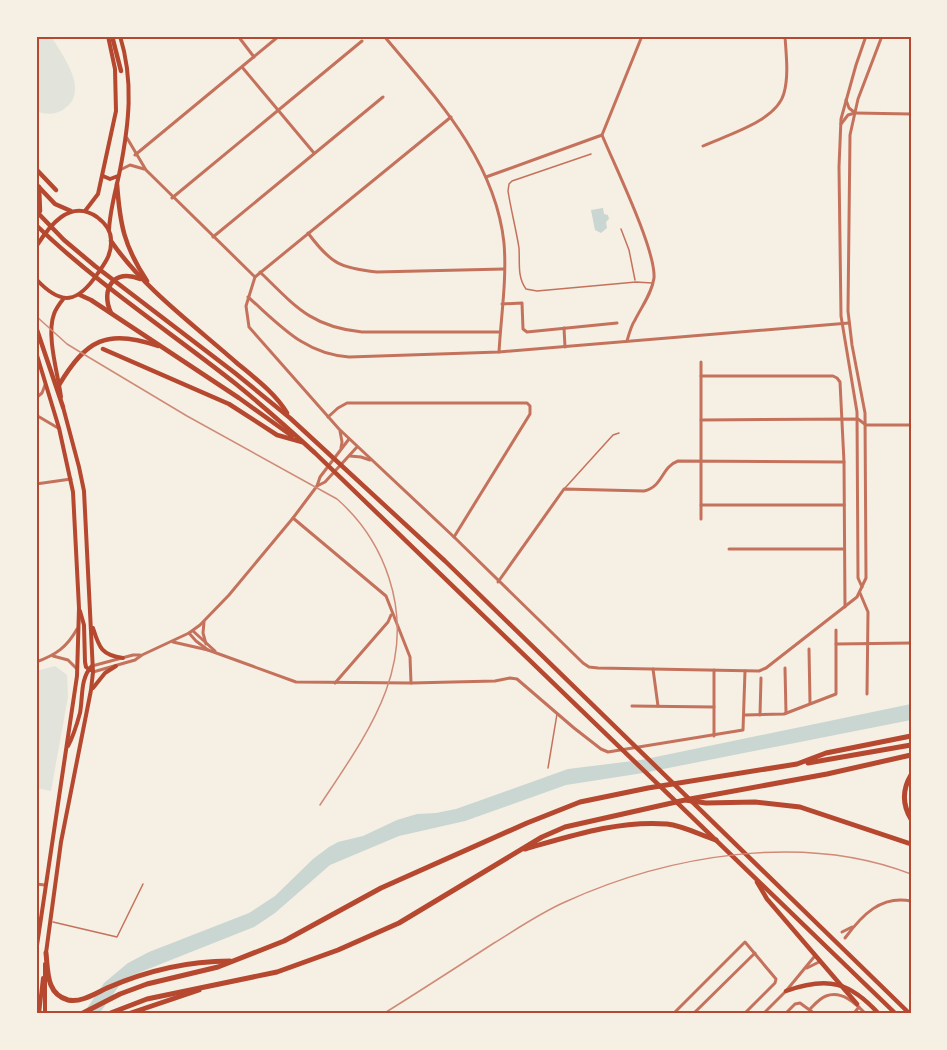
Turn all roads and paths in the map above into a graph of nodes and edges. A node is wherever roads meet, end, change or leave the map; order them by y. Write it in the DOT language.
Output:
graph roads {
  1 [pos="110,36"];
  2 [pos="120,36"];
  3 [pos="238,36"];
  4 [pos="279,36"];
  5 [pos="384,36"];
  6 [pos="642,36"];
  7 [pos="785,36"];
  8 [pos="866,36"];
  9 [pos="877,36"];
  10 [pos="882,37"];
  11 [pos="362,41"];
  12 [pos="254,57"];
  13 [pos="242,67"];
  14 [pos="121,71"];
  15 [pos="383,97"];
  16 [pos="846,98"];
  17 [pos="278,110"];
  18 [pos="855,113"];
  19 [pos="911,114"];
  20 [pos="451,117"];
  21 [pos="840,126"];
  22 [pos="602,135"];
  23 [pos="126,136"];
  24 [pos="703,146"];
  25 [pos="314,153"];
  26 [pos="135,154"];
  27 [pos="591,154"];
  28 [pos="36,170"];
  29 [pos="120,170"];
  30 [pos="146,170"];
  31 [pos="103,176"];
  32 [pos="119,176"];
  33 [pos="486,177"];
  34 [pos="117,184"];
  35 [pos="38,185"];
  36 [pos="56,190"];
  37 [pos="172,198"];
  38 [pos="36,211"];
  39 [pos="71,211"];
  40 [pos="85,211"];
  41 [pos="36,218"];
  42 [pos="36,225"];
  43 [pos="621,229"];
  44 [pos="109,230"];
  45 [pos="308,233"];
  46 [pos="213,237"];
  47 [pos="111,241"];
  48 [pos="36,247"];
  49 [pos="504,269"];
  50 [pos="260,273"];
  51 [pos="255,277"];
  52 [pos="142,279"];
  53 [pos="36,280"];
  54 [pos="636,282"];
  55 [pos="652,283"];
  56 [pos="152,288"];
  57 [pos="80,295"];
  58 [pos="248,297"];
  59 [pos="64,298"];
  60 [pos="502,304"];
  61 [pos="111,312"];
  62 [pos="849,322"];
  63 [pos="617,323"];
  64 [pos="842,323"];
  65 [pos="564,328"];
  66 [pos="37,330"];
  67 [pos="500,332"];
  68 [pos="627,341"];
  69 [pos="565,347"];
  70 [pos="166,349"];
  71 [pos="102,350"];
  72 [pos="36,352"];
  73 [pos="499,352"];
  74 [pos="701,362"];
  75 [pos="701,376"];
  76 [pos="46,382"];
  77 [pos="60,385"];
  78 [pos="36,398"];
  79 [pos="63,407"];
  80 [pos="36,415"];
  81 [pos="328,417"];
  82 [pos="290,418"];
  83 [pos="842,418"];
  84 [pos="858,418"];
  85 [pos="701,420"];
  86 [pos="866,424"];
  87 [pos="911,425"];
  88 [pos="59,428"];
  89 [pos="339,429"];
  90 [pos="619,433"];
  91 [pos="349,439"];
  92 [pos="304,443"];
  93 [pos="357,447"];
  94 [pos="341,450"];
  95 [pos="348,456"];
  96 [pos="371,461"];
  97 [pos="701,461"];
  98 [pos="844,462"];
  99 [pos="71,479"];
  100 [pos="36,484"];
  101 [pos="317,486"];
  102 [pos="564,489"];
  103 [pos="701,505"];
  104 [pos="844,505"];
  105 [pos="293,518"];
  106 [pos="701,519"];
  107 [pos="454,537"];
  108 [pos="729,549"];
  109 [pos="844,549"];
  110 [pos="498,582"];
  111 [pos="862,587"];
  112 [pos="860,593"];
  113 [pos="845,607"];
  114 [pos="79,608"];
  115 [pos="391,614"];
  116 [pos="205,620"];
  117 [pos="91,621"];
  118 [pos="78,627"];
  119 [pos="836,630"];
  120 [pos="191,632"];
  121 [pos="171,642"];
  122 [pos="868,643"];
  123 [pos="911,643"];
  124 [pos="206,644"];
  125 [pos="836,644"];
  126 [pos="809,649"];
  127 [pos="208,650"];
  128 [pos="216,652"];
  129 [pos="142,655"];
  130 [pos="53,656"];
  131 [pos="123,658"];
  132 [pos="36,662"];
  133 [pos="116,666"];
  134 [pos="785,668"];
  135 [pos="77,669"];
  136 [pos="91,669"];
  137 [pos="653,669"];
  138 [pos="714,670"];
  139 [pos="745,671"];
  140 [pos="761,678"];
  141 [pos="335,683"];
  142 [pos="411,683"];
  143 [pos="92,690"];
  144 [pos="867,694"];
  145 [pos="810,703"];
  146 [pos="632,706"];
  147 [pos="658,706"];
  148 [pos="714,707"];
  149 [pos="557,713"];
  150 [pos="786,713"];
  151 [pos="745,715"];
  152 [pos="760,715"];
  153 [pos="714,736"];
  154 [pos="911,736"];
  155 [pos="911,745"];
  156 [pos="67,749"];
  157 [pos="911,755"];
  158 [pos="797,764"];
  159 [pos="548,768"];
  160 [pos="911,775"];
  161 [pos="685,800"];
  162 [pos="911,819"];
  163 [pos="716,840"];
  164 [pos="911,844"];
  165 [pos="518,851"];
  166 [pos="752,875"];
  167 [pos="36,884"];
  168 [pos="143,884"];
  169 [pos="45,885"];
  170 [pos="911,901"];
  171 [pos="50,921"];
  172 [pos="854,926"];
  173 [pos="842,932"];
  174 [pos="845,938"];
  175 [pos="36,952"];
  176 [pos="46,953"];
  177 [pos="754,953"];
  178 [pos="814,957"];
  179 [pos="235,961"];
  180 [pos="819,962"];
  181 [pos="804,970"];
  182 [pos="44,972"];
  183 [pos="218,984"];
  184 [pos="786,991"];
  185 [pos="858,1006"];
  186 [pos="810,1009"];
  187 [pos="854,1013"];
  188 [pos="39,1014"];
  189 [pos="45,1014"];
  190 [pos="81,1014"];
  191 [pos="108,1014"];
  192 [pos="128,1014"];
  193 [pos="674,1014"];
  194 [pos="693,1014"];
  195 [pos="744,1014"];
  196 [pos="763,1014"];
  197 [pos="785,1014"];
  198 [pos="814,1014"];
  199 [pos="866,1014"];
  200 [pos="879,1014"];
  201 [pos="896,1014"];
  202 [pos="910,1014"];
  1 -- 14 [label="highway"];
  1 -- 31 [label="main road"];
  2 -- 23 [label="main road"];
  3 -- 12 [label="street"];
  4 -- 12 [label="street"];
  5 -- 20 [label="street"];
  6 -- 22 [label="street"];
  7 -- 24 [label="street"];
  8 -- 16 [label="street"];
  9 -- 10 [label="street"];
  10 -- 18 [label="street"];
  11 -- 17 [label="street"];
  12 -- 13 [label="street"];
  13 -- 17 [label="street"];
  13 -- 26 [label="street"];
  15 -- 25 [label="street"];
  16 -- 18 [label="street"];
  16 -- 21 [label="street"];
  17 -- 25 [label="street"];
  17 -- 37 [label="street"];
  18 -- 19 [label="street"];
  18 -- 21 [label="street"];
  18 -- 62 [label="street"];
  20 -- 33 [label="street"];
  20 -- 45 [label="street"];
  21 -- 64 [label="street"];
  22 -- 33 [label="street"];
  22 -- 55 [label="street"];
  23 -- 26 [label="street"];
  23 -- 29 [label="main road"];
  25 -- 46 [label="street"];
  26 -- 30 [label="street"];
  27 -- 54 [label="lane"];
  28 -- 36 [label="highway"];
  29 -- 30 [label="street"];
  29 -- 32 [label="main road"];
  30 -- 37 [label="street"];
  31 -- 32 [label="main road"];
  31 -- 40 [label="main road"];
  32 -- 34 [label="main road"];
  33 -- 49 [label="street"];
  34 -- 44 [label="main road"];
  34 -- 56 [label="highway"];
  35 -- 39 [label="highway"];
  35 -- 41 [label="highway"];
  37 -- 46 [label="street"];
  38 -- 82 [label="highway"];
  39 -- 40 [label="main road"];
  39 -- 48 [label="main road"];
  40 -- 44 [label="main road"];
  42 -- 92 [label="highway"];
  43 -- 54 [label="lane"];
  44 -- 47 [label="main road"];
  45 -- 49 [label="street"];
  45 -- 50 [label="street"];
  46 -- 51 [label="street"];
  47 -- 52 [label="highway"];
  47 -- 57 [label="main road"];
  49 -- 60 [label="street"];
  50 -- 51 [label="street"];
  50 -- 67 [label="street"];
  51 -- 58 [label="street"];
  52 -- 56 [label="highway"];
  52 -- 61 [label="highway"];
  53 -- 59 [label="main road"];
  54 -- 55 [label="lane"];
  55 -- 68 [label="street"];
  56 -- 82 [label="highway"];
  57 -- 59 [label="main road"];
  57 -- 61 [label="highway"];
  58 -- 73 [label="street"];
  58 -- 81 [label="street"];
  59 -- 77 [label="main road"];
  60 -- 65 [label="street"];
  60 -- 67 [label="street"];
  61 -- 70 [label="highway"];
  62 -- 64 [label="street"];
  62 -- 86 [label="street"];
  63 -- 65 [label="street"];
  64 -- 68 [label="street"];
  64 -- 84 [label="street"];
  65 -- 69 [label="street"];
  66 -- 79 [label="highway"];
  67 -- 73 [label="street"];
  68 -- 69 [label="street"];
  69 -- 73 [label="street"];
  70 -- 77 [label="highway"];
  70 -- 92 [label="highway"];
  71 -- 92 [label="highway"];
  72 -- 76 [label="main road"];
  74 -- 75 [label="street"];
  75 -- 83 [label="street"];
  75 -- 85 [label="street"];
  76 -- 78 [label="street"];
  76 -- 88 [label="main road"];
  77 -- 79 [label="main road"];
  79 -- 117 [label="main road"];
  80 -- 88 [label="street"];
  81 -- 89 [label="street"];
  81 -- 107 [label="street"];
  82 -- 202 [label="highway"];
  83 -- 84 [label="street"];
  83 -- 85 [label="street"];
  83 -- 98 [label="street"];
  84 -- 86 [label="street"];
  84 -- 111 [label="street"];
  85 -- 97 [label="street"];
  86 -- 87 [label="street"];
  86 -- 111 [label="street"];
  88 -- 99 [label="main road"];
  89 -- 91 [label="street"];
  89 -- 94 [label="street"];
  90 -- 102 [label="lane"];
  91 -- 93 [label="street"];
  91 -- 94 [label="street"];
  92 -- 163 [label="highway"];
  93 -- 95 [label="street"];
  93 -- 96 [label="street"];
  94 -- 101 [label="street"];
  95 -- 96 [label="street"];
  95 -- 101 [label="street"];
  96 -- 107 [label="street"];
  97 -- 98 [label="street"];
  97 -- 102 [label="street"];
  97 -- 103 [label="street"];
  98 -- 104 [label="street"];
  99 -- 100 [label="street"];
  99 -- 114 [label="main road"];
  101 -- 105 [label="street"];
  102 -- 110 [label="street"];
  103 -- 104 [label="street"];
  103 -- 106 [label="street"];
  104 -- 109 [label="street"];
  105 -- 115 [label="street"];
  105 -- 116 [label="street"];
  107 -- 110 [label="street"];
  108 -- 109 [label="street"];
  109 -- 113 [label="street"];
  110 -- 137 [label="street"];
  111 -- 112 [label="street"];
  112 -- 113 [label="street"];
  112 -- 122 [label="street"];
  113 -- 139 [label="street"];
  114 -- 118 [label="main road"];
  114 -- 136 [label="main road"];
  115 -- 141 [label="street"];
  115 -- 142 [label="street"];
  116 -- 120 [label="street"];
  116 -- 124 [label="street"];
  117 -- 131 [label="main road"];
  117 -- 136 [label="main road"];
  118 -- 130 [label="street"];
  118 -- 135 [label="main road"];
  119 -- 125 [label="street"];
  120 -- 121 [label="street"];
  120 -- 124 [label="street"];
  120 -- 127 [label="street"];
  121 -- 127 [label="street"];
  121 -- 129 [label="street"];
  122 -- 123 [label="street"];
  122 -- 125 [label="street"];
  122 -- 144 [label="street"];
  124 -- 128 [label="street"];
  125 -- 145 [label="street"];
  126 -- 145 [label="street"];
  127 -- 128 [label="street"];
  128 -- 141 [label="street"];
  129 -- 131 [label="street"];
  129 -- 133 [label="street"];
  130 -- 132 [label="street"];
  130 -- 135 [label="street"];
  131 -- 136 [label="street"];
  133 -- 136 [label="street"];
  133 -- 143 [label="main road"];
  134 -- 150 [label="street"];
  135 -- 156 [label="main road"];
  136 -- 143 [label="main road"];
  136 -- 156 [label="main road"];
  137 -- 138 [label="street"];
  137 -- 147 [label="street"];
  138 -- 139 [label="street"];
  138 -- 148 [label="street"];
  139 -- 151 [label="street"];
  140 -- 152 [label="street"];
  141 -- 142 [label="street"];
  142 -- 149 [label="street"];
  143 -- 171 [label="main road"];
  145 -- 150 [label="street"];
  146 -- 147 [label="street"];
  147 -- 148 [label="street"];
  148 -- 153 [label="street"];
  149 -- 153 [label="street"];
  149 -- 159 [label="lane"];
  150 -- 152 [label="street"];
  151 -- 152 [label="street"];
  151 -- 153 [label="street"];
  154 -- 158 [label="highway"];
  155 -- 158 [label="highway"];
  156 -- 169 [label="main road"];
  157 -- 161 [label="highway"];
  158 -- 179 [label="highway"];
  160 -- 162 [label="highway"];
  161 -- 164 [label="highway"];
  161 -- 165 [label="highway"];
  163 -- 165 [label="highway"];
  163 -- 166 [label="highway"];
  165 -- 183 [label="highway"];
  166 -- 185 [label="highway"];
  166 -- 201 [label="highway"];
  167 -- 169 [label="street"];
  168 -- 171 [label="lane"];
  169 -- 175 [label="main road"];
  170 -- 172 [label="street"];
  171 -- 176 [label="main road"];
  172 -- 173 [label="street"];
  172 -- 174 [label="street"];
  176 -- 179 [label="highway"];
  176 -- 182 [label="main road"];
  177 -- 193 [label="street"];
  177 -- 194 [label="street"];
  177 -- 195 [label="street"];
  178 -- 181 [label="street"];
  179 -- 190 [label="highway"];
  180 -- 181 [label="street"];
  181 -- 184 [label="street"];
  182 -- 188 [label="main road"];
  182 -- 189 [label="main road"];
  183 -- 191 [label="highway"];
  183 -- 192 [label="highway"];
  184 -- 196 [label="street"];
  184 -- 200 [label="highway"];
  185 -- 186 [label="street"];
  185 -- 187 [label="street"];
  185 -- 199 [label="street"];
  186 -- 197 [label="street"];
  186 -- 198 [label="street"];
}
